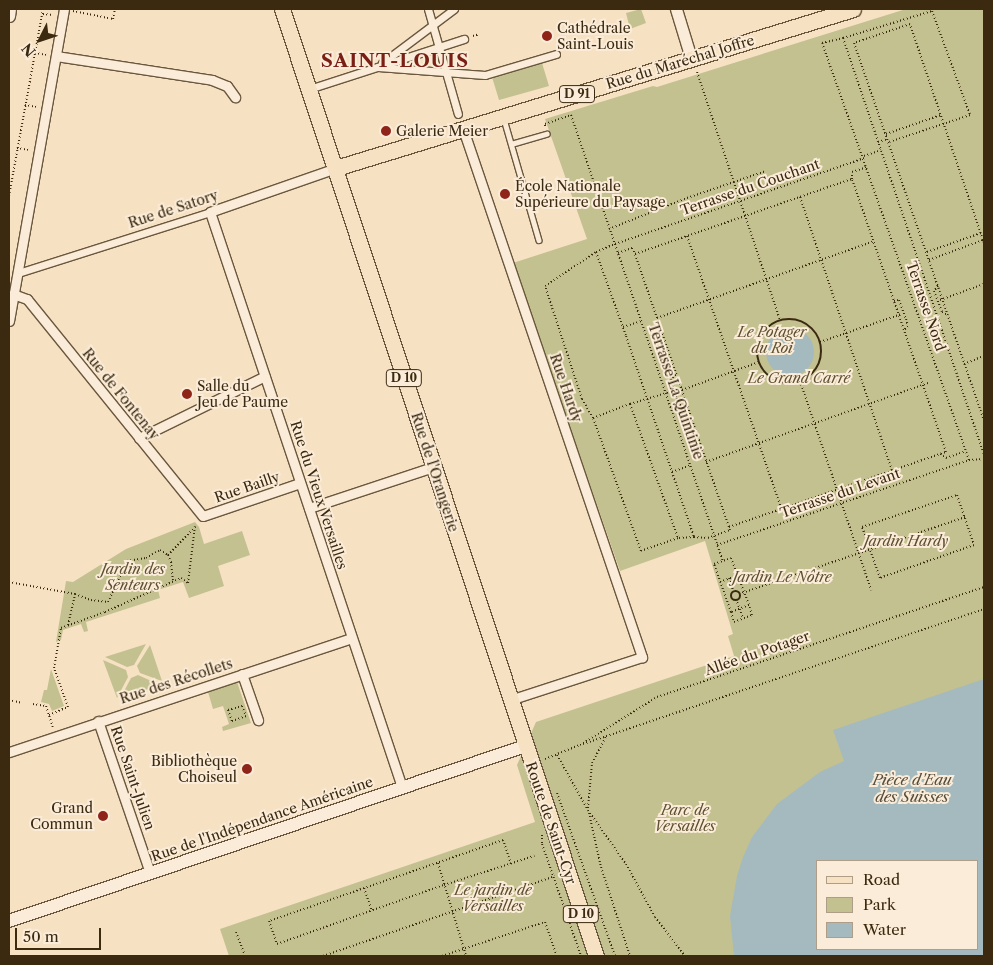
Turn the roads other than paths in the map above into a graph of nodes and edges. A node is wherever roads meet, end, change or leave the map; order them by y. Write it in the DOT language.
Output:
graph roads {
  1 [pos="10,9"];
  2 [pos="282,9"];
  3 [pos="428,9"];
  4 [pos="454,9"];
  5 [pos="676,9"];
  6 [pos="853,9"];
  7 [pos="62,11"];
  8 [pos="9,16"];
  9 [pos="432,25"];
  10 [pos="464,39"];
  11 [pos="439,47"];
  12 [pos="556,54"];
  13 [pos="53,55"];
  14 [pos="691,58"];
  15 [pos="378,67"];
  16 [pos="446,72"];
  17 [pos="309,89"];
  18 [pos="235,97"];
  19 [pos="503,116"];
  20 [pos="460,121"];
  21 [pos="547,134"];
  22 [pos="511,144"];
  23 [pos="336,168"];
  24 [pos="210,212"];
  25 [pos="539,240"];
  26 [pos="18,273"];
  27 [pos="12,283"];
  28 [pos="13,294"];
  29 [pos="9,321"];
  30 [pos="265,376"];
  31 [pos="139,438"];
  32 [pos="433,467"];
  33 [pos="300,483"];
  34 [pos="309,508"];
  35 [pos="203,516"];
  36 [pos="352,638"];
  37 [pos="242,674"];
  38 [pos="510,700"];
  39 [pos="258,720"];
  40 [pos="98,721"];
  41 [pos="525,746"];
  42 [pos="9,752"];
  43 [pos="402,788"];
  44 [pos="150,873"];
  45 [pos="9,921"];
  46 [pos="596,956"];
  1 -- 8 [label="street"];
  2 -- 17 [label="main road, D 10"];
  3 -- 9 [label="street"];
  4 -- 9 [label="street"];
  5 -- 14 [label="street"];
  6 -- 14 [label="main road, Rue du Maréchal Joffre / D 91"];
  7 -- 13 [label="street"];
  9 -- 11 [label="street"];
  9 -- 15 [label="street"];
  10 -- 11 [label="street"];
  11 -- 15 [label="street"];
  11 -- 16 [label="street"];
  12 -- 16 [label="street"];
  13 -- 18 [label="street"];
  13 -- 26 [label="street"];
  14 -- 19 [label="main road, Rue du Maréchal Joffre / D 91"];
  15 -- 16 [label="street"];
  15 -- 17 [label="street"];
  16 -- 20 [label="street"];
  17 -- 23 [label="main road, D 10"];
  19 -- 20 [label="main road, Rue du Maréchal Joffre / D 91"];
  19 -- 22 [label="lane"];
  20 -- 23 [label="main road, Rue du Maréchal Joffre / D 91"];
  20 -- 38 [label="street, Rue Hardy"];
  21 -- 22 [label="lane"];
  22 -- 25 [label="lane"];
  23 -- 24 [label="street, Rue de Satory"];
  23 -- 32 [label="main road, Rue de l'Orangerie / D 10"];
  24 -- 26 [label="street, Rue de Satory"];
  24 -- 30 [label="street, Rue du Vieux Versailles"];
  26 -- 27 [label="street"];
  27 -- 28 [label="street"];
  28 -- 29 [label="street"];
  28 -- 31 [label="street, Rue de Fontenay"];
  30 -- 31 [label="street"];
  30 -- 33 [label="street, Rue du Vieux Versailles"];
  31 -- 35 [label="street, Rue de Fontenay"];
  32 -- 34 [label="street"];
  32 -- 38 [label="main road, Rue de l'Orangerie / D 10"];
  33 -- 34 [label="street, Rue du Vieux Versailles"];
  33 -- 35 [label="street, Rue Bailly"];
  34 -- 36 [label="street, Rue du Vieux Versailles"];
  36 -- 37 [label="street, Rue des Récollets"];
  36 -- 43 [label="street, Rue du Vieux Versailles"];
  37 -- 39 [label="street"];
  37 -- 40 [label="street, Rue des Récollets"];
  38 -- 41 [label="main road, Rue de l'Orangerie / D 10"];
  40 -- 42 [label="street, Rue des Récollets"];
  40 -- 44 [label="street, Rue Saint-Julien"];
  41 -- 43 [label="main road, Rue de l'Indépendance Américaine"];
  41 -- 46 [label="main road, Route de Saint-Cyr / D 10"];
  43 -- 44 [label="main road, Rue de l'Indépendance Américaine"];
  44 -- 45 [label="main road, Rue de l'Indépendance Américaine"];
}
